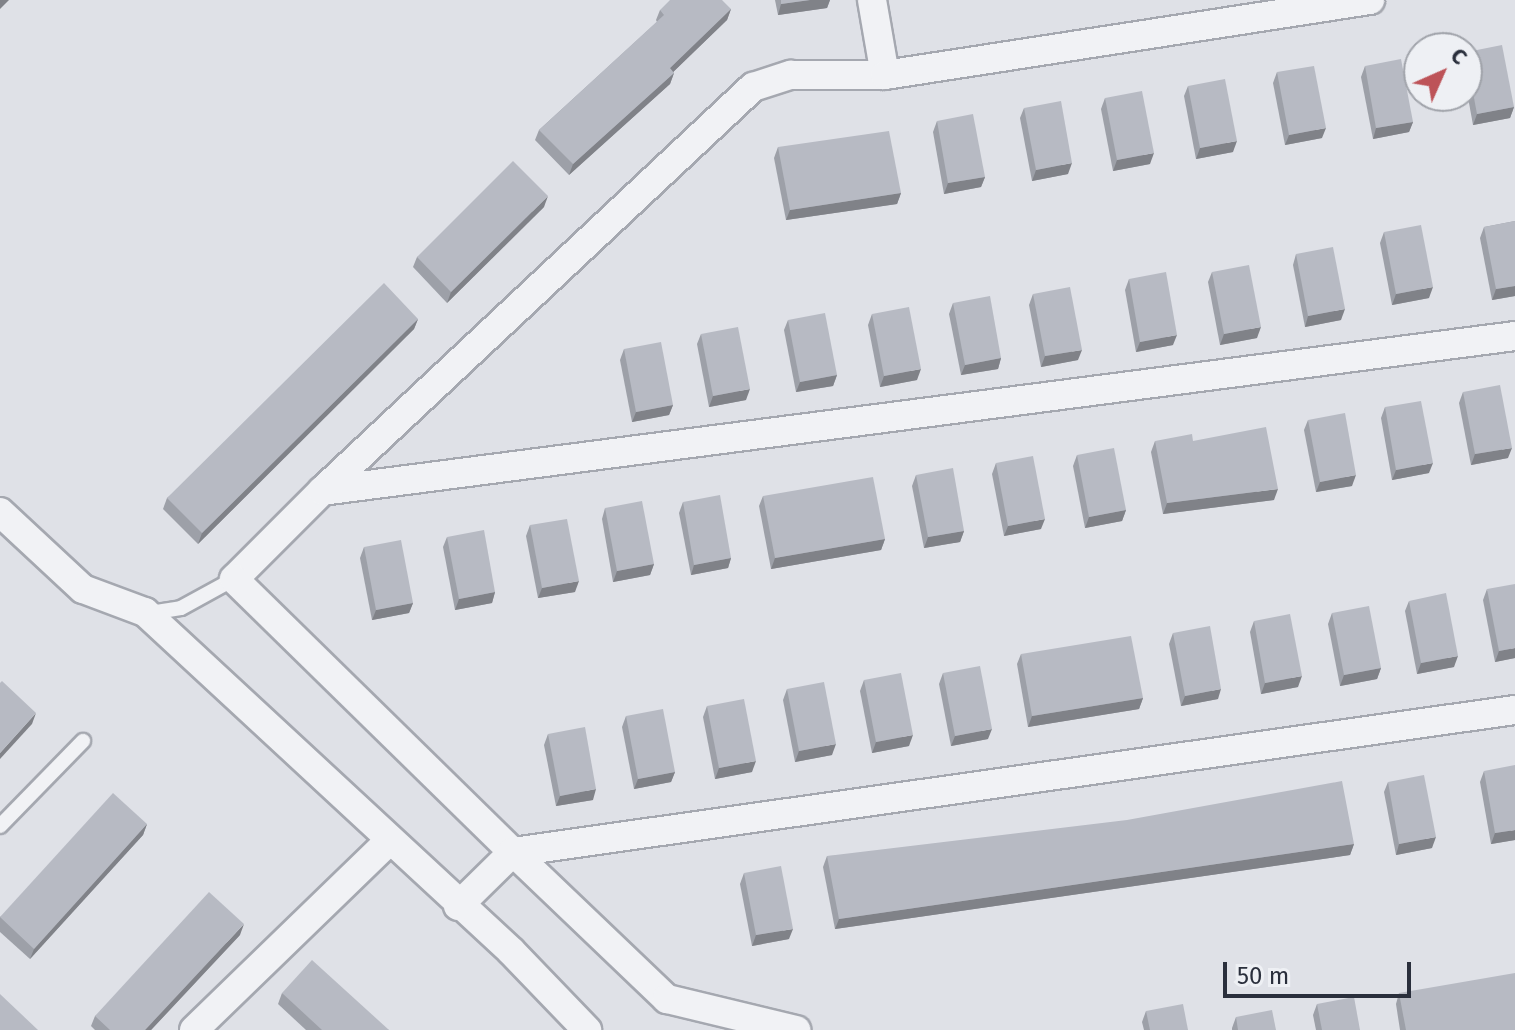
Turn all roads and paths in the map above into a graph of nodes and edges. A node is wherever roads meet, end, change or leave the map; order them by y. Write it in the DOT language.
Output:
graph roads {
  1 [pos="872,0"];
  2 [pos="1370,0"];
  3 [pos="1226,9"];
  4 [pos="885,75"];
  5 [pos="1515,336"];
  6 [pos="322,491"];
  7 [pos="0,512"];
  8 [pos="234,579"];
  9 [pos="145,612"];
  10 [pos="1515,710"];
  11 [pos="83,741"];
  12 [pos="0,826"];
  13 [pos="390,840"];
  14 [pos="513,852"];
  15 [pos="458,906"];
  16 [pos="206,1026"];
  17 [pos="587,1030"];
  18 [pos="796,1030"];
  1 -- 4 [label="street"];
  2 -- 3 [label="street"];
  3 -- 4 [label="street"];
  4 -- 6 [label="street"];
  5 -- 6 [label="street"];
  6 -- 8 [label="street"];
  7 -- 9 [label="street"];
  8 -- 9 [label="lane"];
  8 -- 14 [label="street"];
  9 -- 13 [label="street"];
  10 -- 14 [label="street"];
  11 -- 12 [label="lane"];
  13 -- 15 [label="street"];
  13 -- 16 [label="street"];
  14 -- 15 [label="street"];
  14 -- 18 [label="street"];
  15 -- 17 [label="street"];
}
